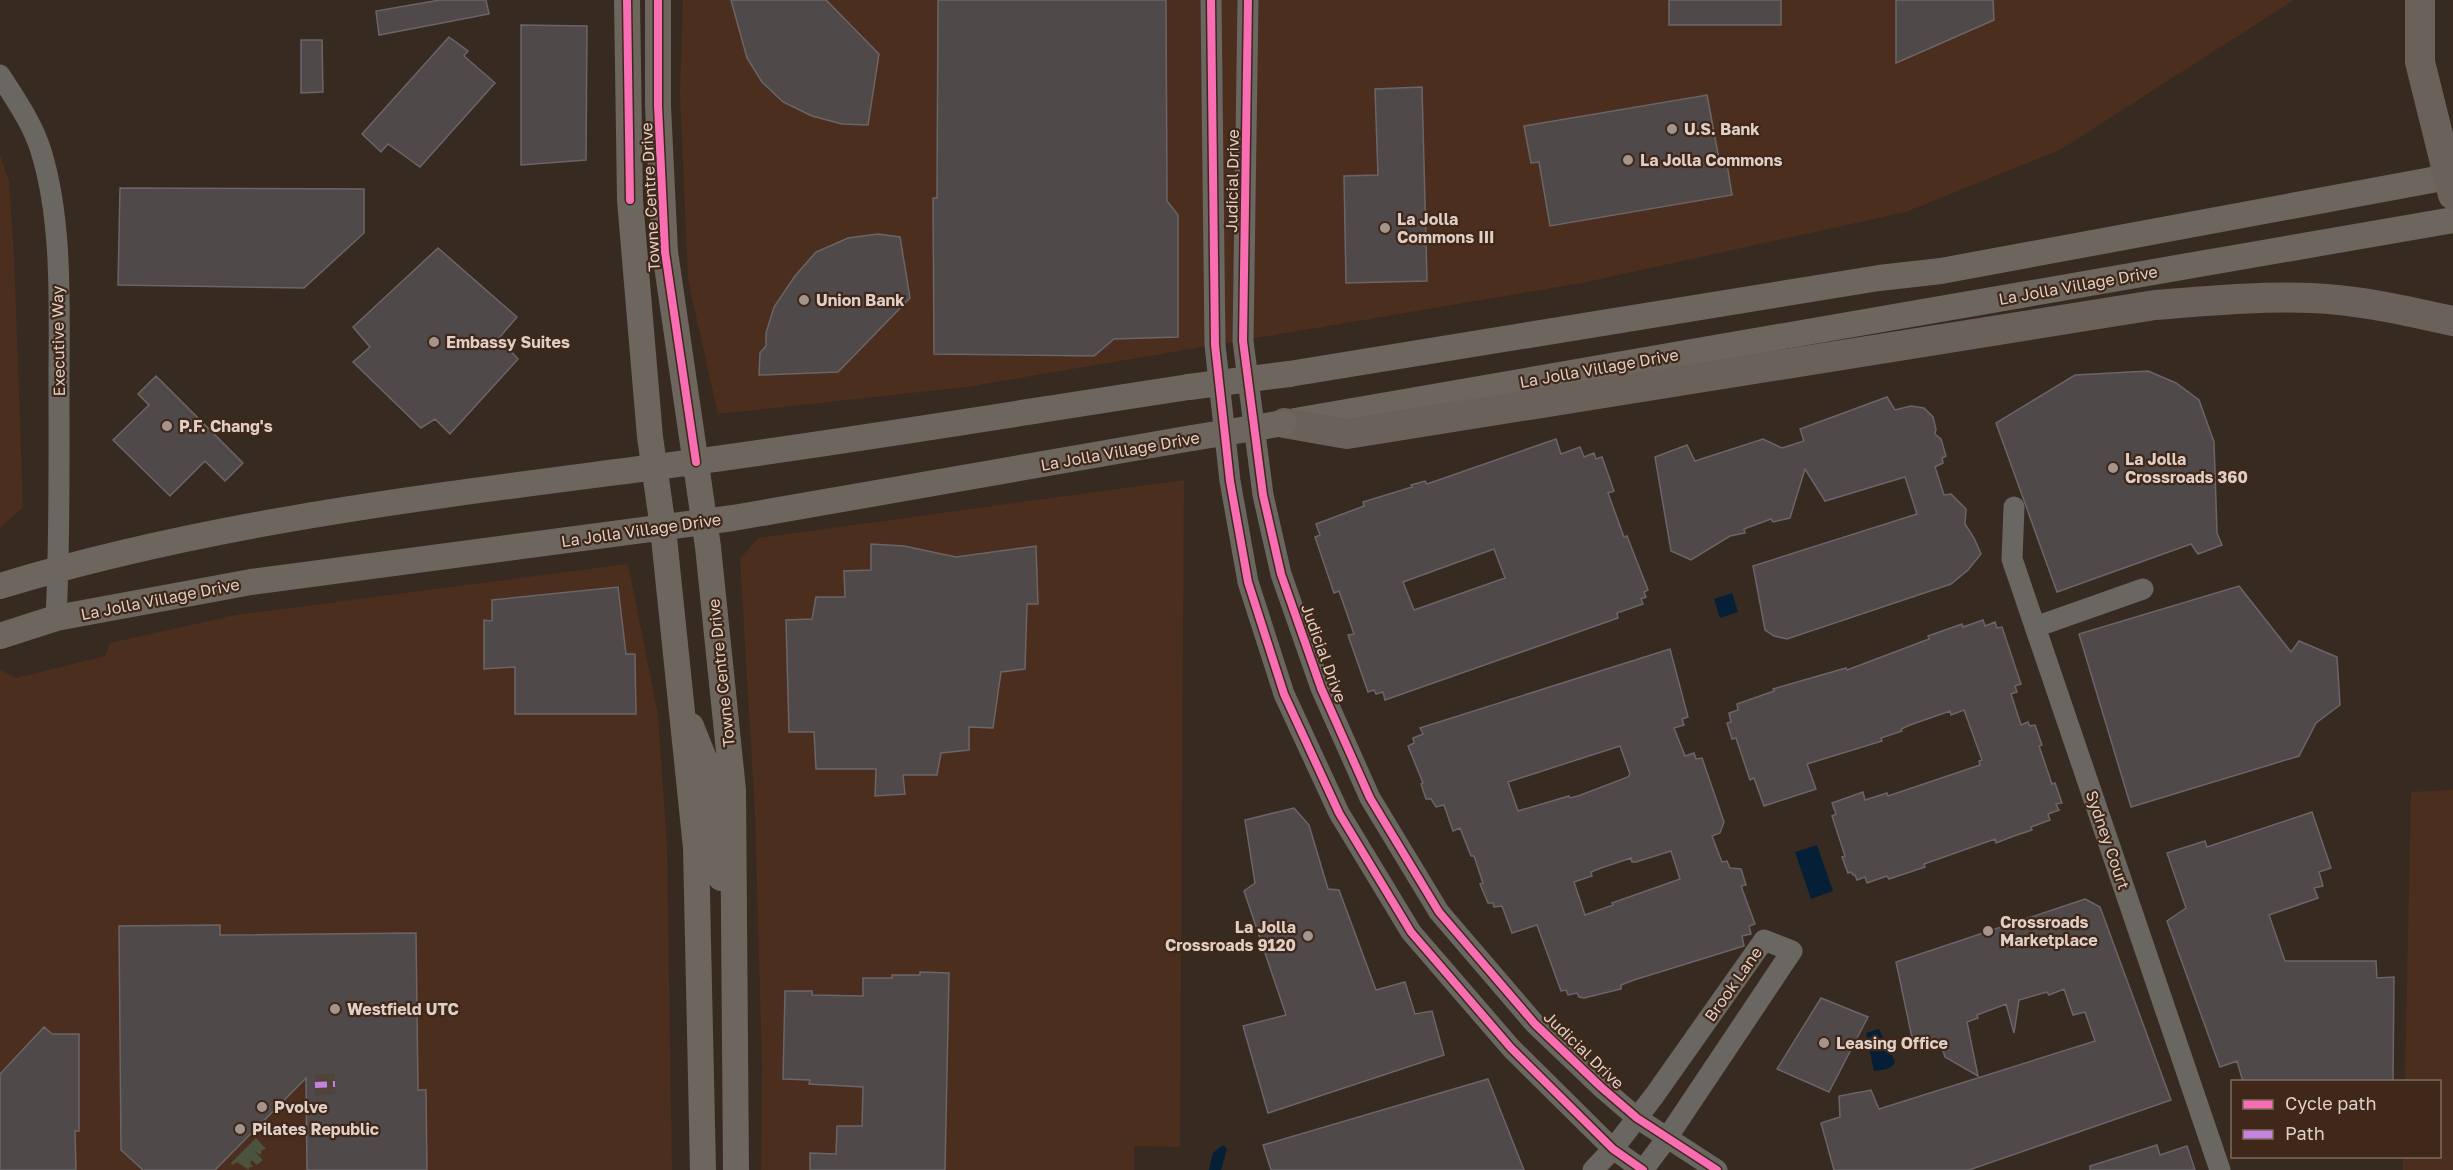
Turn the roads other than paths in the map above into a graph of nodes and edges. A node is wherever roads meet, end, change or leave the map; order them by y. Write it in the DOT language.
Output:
graph roads {
  1 [pos="627,0"];
  2 [pos="658,0"];
  3 [pos="1210,0"];
  4 [pos="1248,0"];
  5 [pos="2420,0"];
  6 [pos="0,75"];
  7 [pos="2451,183"];
  8 [pos="2453,220"];
  9 [pos="2453,321"];
  10 [pos="1284,423"];
  11 [pos="696,462"];
  12 [pos="655,468"];
  13 [pos="2014,507"];
  14 [pos="704,521"];
  15 [pos="663,528"];
  16 [pos="58,568"];
  17 [pos="0,586"];
  18 [pos="2144,590"];
  19 [pos="56,618"];
  20 [pos="2035,627"];
  21 [pos="0,636"];
  22 [pos="681,704"];
  23 [pos="734,899"];
  24 [pos="1637,1118"];
  25 [pos="1667,1138"];
  26 [pos="1613,1149"];
  27 [pos="703,1170"];
  28 [pos="736,1170"];
  29 [pos="1593,1170"];
  30 [pos="1643,1170"];
  31 [pos="1717,1170"];
  32 [pos="2220,1170"];
  1 -- 12 [label="main road, Towne Centre Drive"];
  2 -- 11 [label="main road, Towne Centre Drive"];
  3 -- 26 [label="street, Judicial Drive"];
  4 -- 24 [label="street, Judicial Drive"];
  5 -- 7 [label="highway"];
  6 -- 16 [label="street, Executive Way"];
  7 -- 11 [label="main road, bridge"];
  8 -- 10 [label="main road, La Jolla Village Drive"];
  9 -- 10 [label="highway"];
  10 -- 14 [label="main road, La Jolla Village Drive, bridge"];
  11 -- 12 [label="main road"];
  11 -- 14 [label="main road, Towne Centre Drive"];
  12 -- 15 [label="main road, Towne Centre Drive"];
  12 -- 16 [label="main road"];
  13 -- 20 [label="street, Sydney Court"];
  14 -- 15 [label="main road, La Jolla Village Drive"];
  14 -- 23 [label="main road, Towne Centre Drive"];
  15 -- 19 [label="main road, La Jolla Village Drive"];
  15 -- 22 [label="main road, Towne Centre Drive"];
  16 -- 17 [label="main road"];
  16 -- 19 [label="street, Executive Way"];
  18 -- 20 [label="street"];
  19 -- 21 [label="main road, La Jolla Village Drive"];
  20 -- 32 [label="street, Sydney Court"];
  22 -- 23 [label="main road"];
  22 -- 27 [label="main road, Towne Centre Drive"];
  23 -- 28 [label="main road, Towne Centre Drive"];
  24 -- 25 [label="street, Judicial Drive"];
  24 -- 25 [label="street, Brook Lane"];
  24 -- 26 [label="street"];
  25 -- 30 [label="street"];
  25 -- 31 [label="street, Judicial Drive"];
  26 -- 29 [label="street"];
  26 -- 30 [label="street, Judicial Drive"];
}
